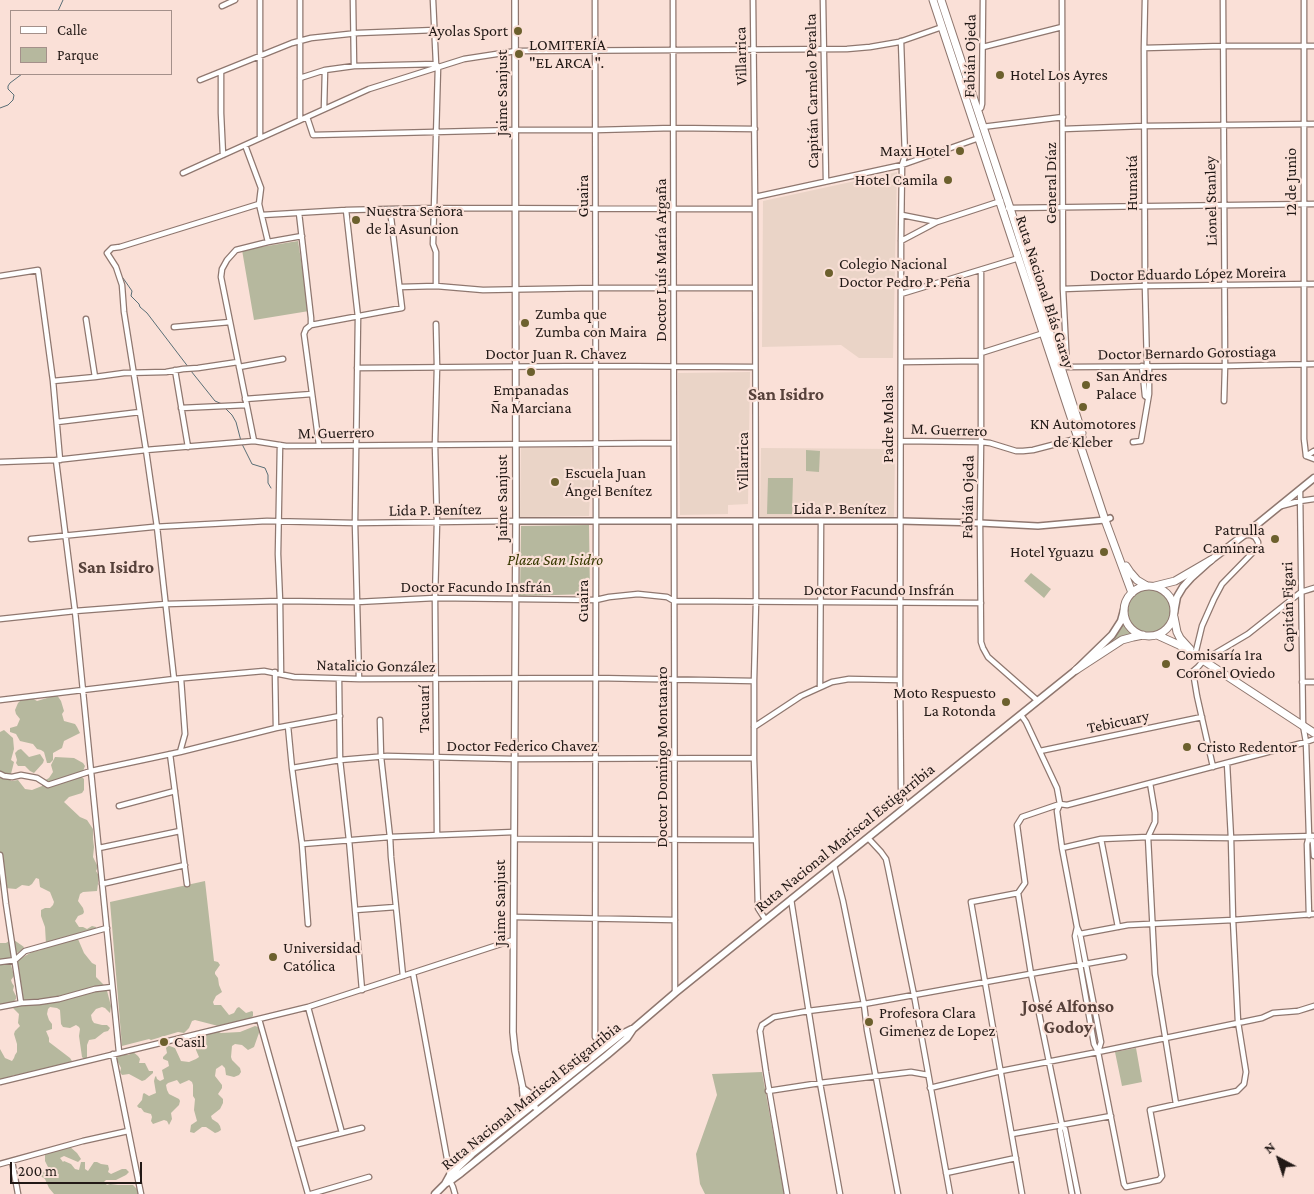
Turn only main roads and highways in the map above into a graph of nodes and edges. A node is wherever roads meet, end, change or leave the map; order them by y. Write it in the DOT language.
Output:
graph roads {
  1 [pos="515,0"];
  2 [pos="933,0"];
  3 [pos="941,0"];
  4 [pos="945,26"];
  5 [pos="979,128"];
  6 [pos="1022,257"];
  7 [pos="1061,368"];
  8 [pos="1314,478"];
  9 [pos="1108,519"];
  10 [pos="1211,560"];
  11 [pos="1150,586"];
  12 [pos="1132,593"];
  13 [pos="1124,610"];
  14 [pos="1174,615"];
  15 [pos="1143,635"];
  16 [pos="1157,635"];
  17 [pos="1195,655"];
  18 [pos="1076,670"];
  19 [pos="1314,733"];
  20 [pos="633,1029"];
  21 [pos="523,1088"];
  22 [pos="550,1092"];
  23 [pos="536,1108"];
  24 [pos="509,1124"];
  25 [pos="448,1180"];
  26 [pos="434,1194"];
  1 -- 21 [label="main road, Jaime Sanjust"];
  2 -- 4 [label="highway, Ruta Nacional Blás Garay"];
  3 -- 4 [label="highway, Ruta Nacional Blás Garay"];
  4 -- 5 [label="highway, Ruta Nacional Blás Garay"];
  4 -- 5 [label="highway, Ruta Nacional Blás Garay"];
  5 -- 6 [label="highway, Ruta Nacional Blás Garay"];
  6 -- 7 [label="highway, Ruta Nacional Blás Garay"];
  6 -- 7 [label="highway, Ruta Nacional Blás Garay"];
  7 -- 9 [label="highway, Ruta Nacional Blás Garay"];
  8 -- 10 [label="main road"];
  9 -- 11 [label="highway, Ruta Nacional Blás Garay"];
  9 -- 12 [label="highway, Ruta Nacional Blás Garay"];
  10 -- 11 [label="highway"];
  10 -- 14 [label="main road"];
  11 -- 12 [label="highway"];
  11 -- 14 [label="highway"];
  12 -- 13 [label="highway"];
  13 -- 15 [label="highway"];
  13 -- 18 [label="main road, Ruta Nacional Mariscal Estigarribia"];
  14 -- 16 [label="highway"];
  14 -- 17 [label="highway"];
  15 -- 16 [label="highway"];
  15 -- 18 [label="highway"];
  16 -- 17 [label="highway"];
  17 -- 19 [label="highway"];
  18 -- 20 [label="main road, Ruta Nacional Mariscal Estigarribia"];
  20 -- 22 [label="main road, Ruta Nacional Mariscal Estigarribia"];
  20 -- 23 [label="main road, Ruta Nacional Mariscal Estigarribia"];
  21 -- 22 [label="main road"];
  21 -- 23 [label="main road, Jaime Sanjust"];
  21 -- 24 [label="main road"];
  22 -- 23 [label="main road, Ruta Nacional Mariscal Estigarribia"];
  23 -- 24 [label="main road, Ruta Nacional Mariscal Estigarribia"];
  23 -- 25 [label="main road, Ruta Nacional Mariscal Estigarribia"];
  24 -- 25 [label="main road, Ruta Nacional Mariscal Estigarribia"];
  25 -- 26 [label="main road, Ruta Nacional Mariscal Estigarribia"];
}
